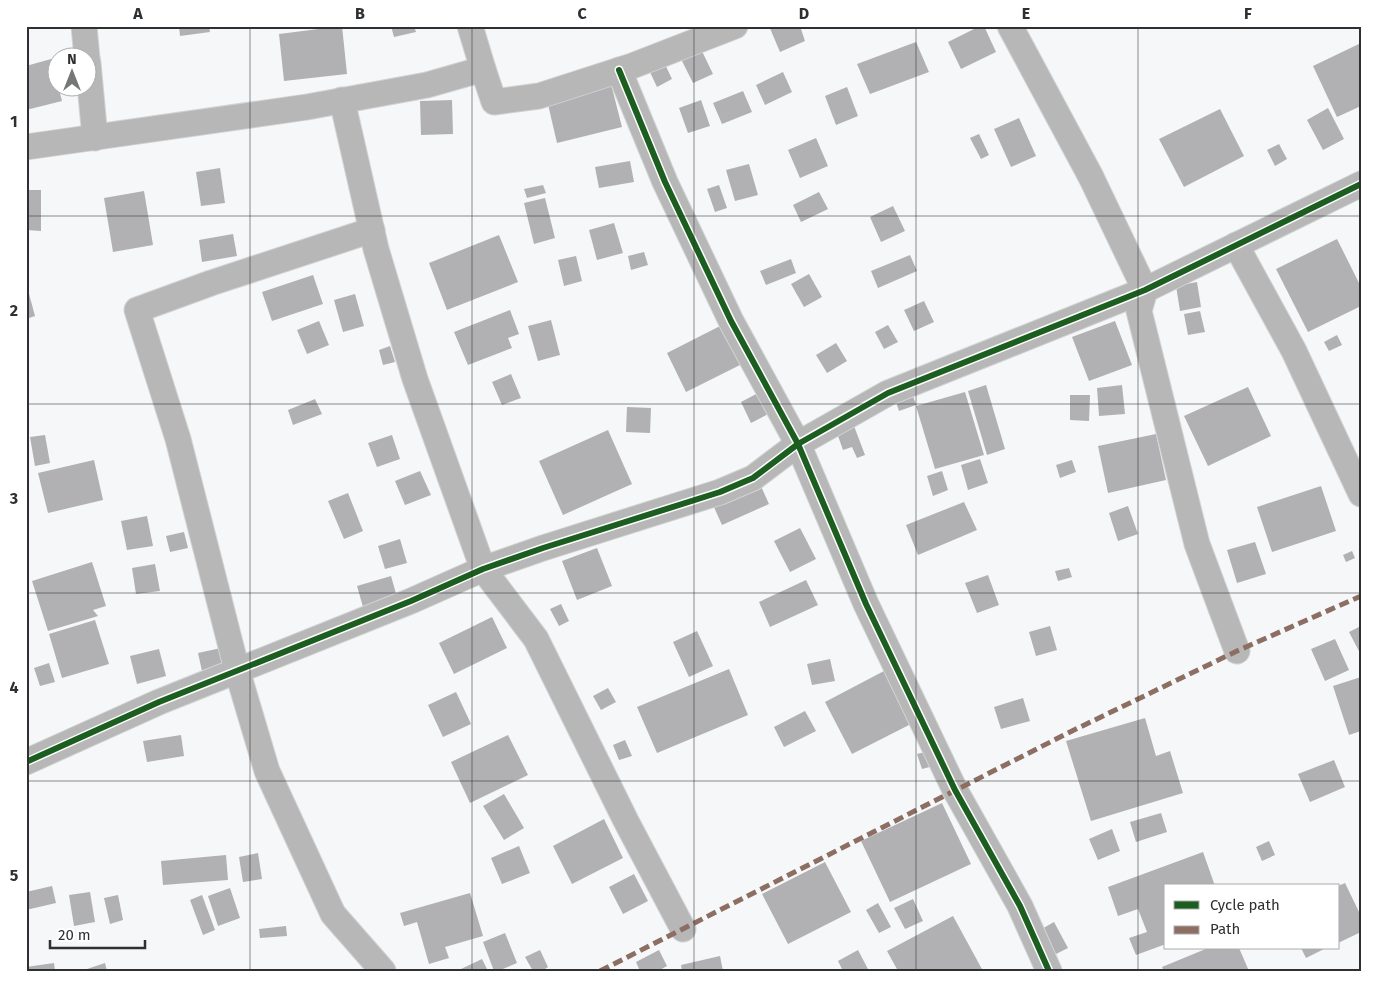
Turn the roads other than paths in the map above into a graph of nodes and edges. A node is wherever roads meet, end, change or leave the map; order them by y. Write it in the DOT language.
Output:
graph roads {
  1 [pos="84,26"];
  2 [pos="470,26"];
  3 [pos="735,26"];
  4 [pos="1010,26"];
  5 [pos="86,48"];
  6 [pos="483,69"];
  7 [pos="619,70"];
  8 [pos="91,98"];
  9 [pos="342,100"];
  10 [pos="95,138"];
  11 [pos="26,147"];
  12 [pos="1361,184"];
  13 [pos="372,230"];
  14 [pos="1236,245"];
  15 [pos="1145,290"];
  16 [pos="798,444"];
  17 [pos="1361,494"];
  18 [pos="482,569"];
  19 [pos="1237,651"];
  20 [pos="237,670"];
  21 [pos="26,762"];
  22 [pos="683,929"];
  23 [pos="384,971"];
  24 [pos="1049,971"];
  1 -- 5 [label="street"];
  2 -- 6 [label="street"];
  3 -- 7 [label="street"];
  4 -- 15 [label="street"];
  6 -- 7 [label="street"];
  6 -- 9 [label="street"];
  7 -- 16 [label="street"];
  8 -- 10 [label="street"];
  9 -- 10 [label="street"];
  9 -- 13 [label="street"];
  10 -- 11 [label="street"];
  12 -- 14 [label="street"];
  13 -- 18 [label="street"];
  13 -- 20 [label="street"];
  14 -- 15 [label="street"];
  14 -- 17 [label="street"];
  15 -- 16 [label="street"];
  15 -- 19 [label="street"];
  16 -- 18 [label="street"];
  16 -- 24 [label="street"];
  18 -- 20 [label="street"];
  18 -- 22 [label="street"];
  20 -- 21 [label="street"];
  20 -- 23 [label="street"];
}
